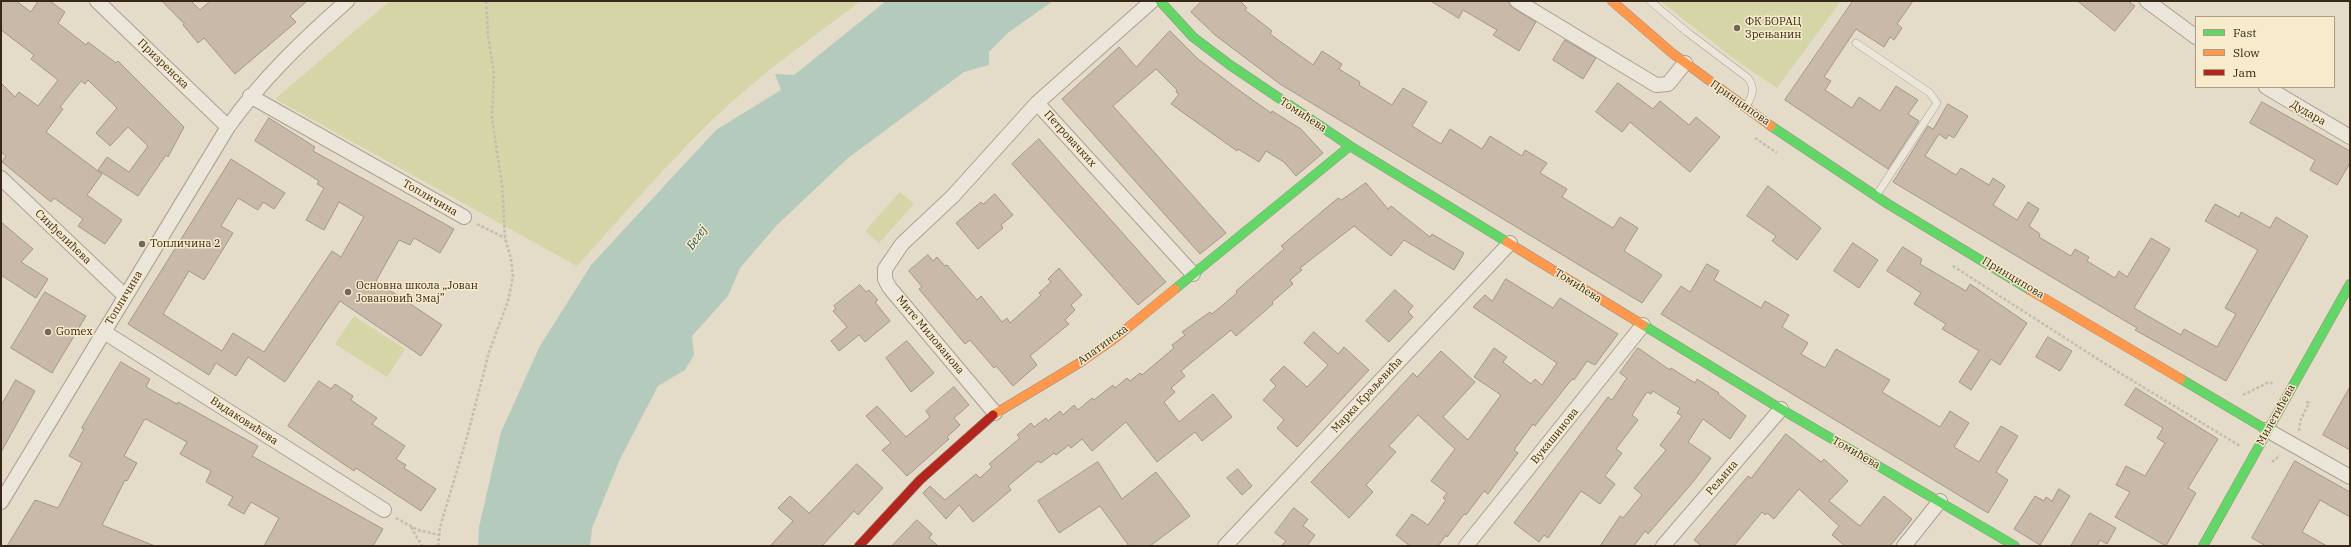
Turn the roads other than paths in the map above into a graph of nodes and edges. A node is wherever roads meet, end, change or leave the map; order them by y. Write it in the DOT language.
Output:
graph roads {
  1 [pos="97,1"];
  2 [pos="347,1"];
  3 [pos="1152,1"];
  4 [pos="1160,1"];
  5 [pos="1517,1"];
  6 [pos="1612,1"];
  7 [pos="1650,1"];
  8 [pos="2147,1"];
  9 [pos="2195,36"];
  10 [pos="1856,43"];
  11 [pos="1685,63"];
  12 [pos="2268,88"];
  13 [pos="250,96"];
  14 [pos="1037,103"];
  15 [pos="1746,108"];
  16 [pos="228,127"];
  17 [pos="2350,137"];
  18 [pos="1350,146"];
  19 [pos="1,178"];
  20 [pos="1876,196"];
  21 [pos="464,217"];
  22 [pos="1510,244"];
  23 [pos="895,253"];
  24 [pos="1193,274"];
  25 [pos="2350,284"];
  26 [pos="125,296"];
  27 [pos="1643,326"];
  28 [pos="104,332"];
  29 [pos="1781,409"];
  30 [pos="995,413"];
  31 [pos="2267,430"];
  32 [pos="2350,477"];
  33 [pos="1940,501"];
  34 [pos="1,502"];
  35 [pos="384,510"];
  36 [pos="859,546"];
  37 [pos="1225,546"];
  38 [pos="1466,546"];
  39 [pos="1663,546"];
  40 [pos="1904,546"];
  41 [pos="2014,546"];
  42 [pos="2203,546"];
  1 -- 16 [label="street, Призренска"];
  2 -- 13 [label="street, Топличина"];
  3 -- 14 [label="street"];
  4 -- 18 [label="street, Томићева"];
  5 -- 11 [label="street"];
  6 -- 11 [label="street, Принципова"];
  7 -- 15 [label="lane"];
  8 -- 9 [label="street"];
  10 -- 20 [label="lane"];
  11 -- 15 [label="street, Принципова"];
  12 -- 17 [label="street, Дудара"];
  13 -- 16 [label="street, Топличина"];
  13 -- 21 [label="street, Топличина"];
  14 -- 23 [label="street, Петровачких"];
  14 -- 24 [label="street, Петровачких"];
  15 -- 20 [label="street, Принципова"];
  16 -- 26 [label="street, Топличина"];
  18 -- 22 [label="street, Томићева"];
  18 -- 24 [label="street, Апатинска"];
  19 -- 26 [label="street, Синђелићева"];
  20 -- 31 [label="street, Принципова"];
  22 -- 27 [label="street, Томићева"];
  22 -- 37 [label="street, Марка Краљевића"];
  23 -- 30 [label="street, Мите Милованова"];
  24 -- 30 [label="street, Апатинска"];
  25 -- 31 [label="street, Милетићева"];
  26 -- 28 [label="street, Топличина"];
  27 -- 29 [label="street, Томићева"];
  27 -- 38 [label="street, Вукашинова"];
  28 -- 34 [label="street, Топличина"];
  28 -- 35 [label="street, Видаковићева"];
  29 -- 33 [label="street, Томићева"];
  29 -- 39 [label="street, Рељина"];
  30 -- 36 [label="street, Апатинска"];
  31 -- 32 [label="street, Принципова"];
  31 -- 42 [label="street, Милетићева"];
  33 -- 40 [label="street"];
  33 -- 41 [label="street, Томићева"];
}
